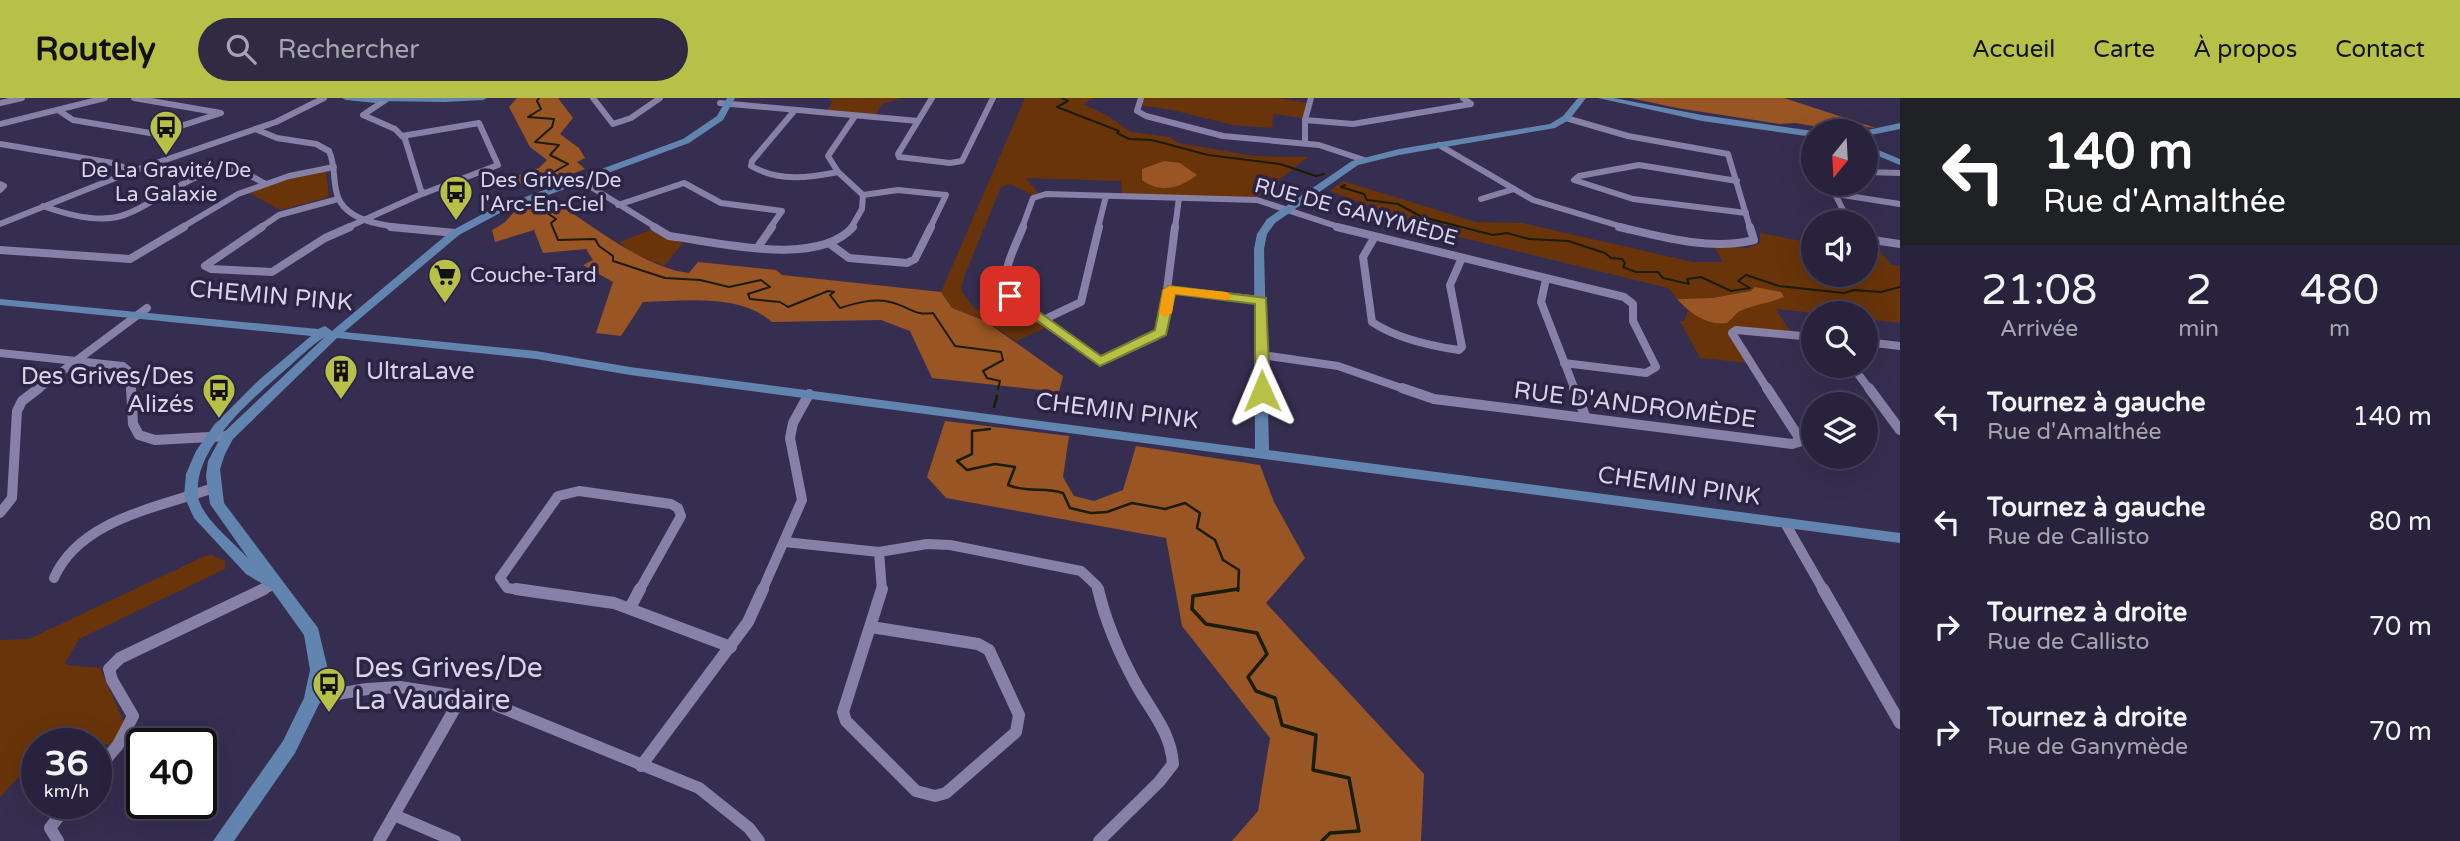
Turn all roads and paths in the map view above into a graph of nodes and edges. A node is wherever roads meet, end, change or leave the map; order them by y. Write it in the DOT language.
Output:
graph roads {
  1 [pos="22,98"];
  2 [pos="105,98"];
  3 [pos="134,98"];
  4 [pos="324,98"];
  5 [pos="346,98"];
  6 [pos="368,98"];
  7 [pos="482,98"];
  8 [pos="593,98"];
  9 [pos="660,98"];
  10 [pos="932,98"];
  11 [pos="993,98"];
  12 [pos="1141,98"];
  13 [pos="1311,98"];
  14 [pos="1463,98"];
  15 [pos="1582,98"];
  16 [pos="1602,98"];
  17 [pos="1616,98"];
  18 [pos="386,100"];
  19 [pos="726,101"];
  20 [pos="1574,102"];
  21 [pos="0,103"];
  22 [pos="58,110"];
  23 [pos="795,110"];
  24 [pos="855,116"];
  25 [pos="1566,118"];
  26 [pos="1305,120"];
  27 [pos="918,121"];
  28 [pos="0,124"];
  29 [pos="1900,126"];
  30 [pos="1801,128"];
  31 [pos="255,129"];
  32 [pos="1801,132"];
  33 [pos="1900,132"];
  34 [pos="402,136"];
  35 [pos="1878,136"];
  36 [pos="1878,138"];
  37 [pos="1305,143"];
  38 [pos="0,144"];
  39 [pos="1439,145"];
  40 [pos="1878,148"];
  41 [pos="1364,159"];
  42 [pos="1900,162"];
  43 [pos="334,167"];
  44 [pos="133,171"];
  45 [pos="838,172"];
  46 [pos="1878,172"];
  47 [pos="1900,173"];
  48 [pos="578,178"];
  49 [pos="1737,181"];
  50 [pos="0,184"];
  51 [pos="266,184"];
  52 [pos="1514,189"];
  53 [pos="0,190"];
  54 [pos="425,193"];
  55 [pos="863,195"];
  56 [pos="1106,196"];
  57 [pos="1849,196"];
  58 [pos="1180,198"];
  59 [pos="338,199"];
  60 [pos="1480,199"];
  61 [pos="1900,204"];
  62 [pos="618,205"];
  63 [pos="43,206"];
  64 [pos="1287,210"];
  65 [pos="1746,213"];
  66 [pos="366,220"];
  67 [pos="0,224"];
  68 [pos="449,232"];
  69 [pos="1374,238"];
  70 [pos="1878,241"];
  71 [pos="830,244"];
  72 [pos="1900,244"];
  73 [pos="758,247"];
  74 [pos="0,250"];
  75 [pos="1461,260"];
  76 [pos="1546,279"];
  77 [pos="1169,290"];
  78 [pos="0,294"];
  79 [pos="1261,300"];
  80 [pos="0,302"];
  81 [pos="142,312"];
  82 [pos="1043,320"];
  83 [pos="333,329"];
  84 [pos="1801,336"];
  85 [pos="1878,343"];
  86 [pos="1900,346"];
  87 [pos="0,353"];
  88 [pos="1262,355"];
  89 [pos="75,361"];
  90 [pos="1564,363"];
  91 [pos="1861,378"];
  92 [pos="809,394"];
  93 [pos="1586,418"];
  94 [pos="1900,430"];
  95 [pos="228,436"];
  96 [pos="210,438"];
  97 [pos="1262,453"];
  98 [pos="213,488"];
  99 [pos="191,497"];
  100 [pos="0,513"];
  101 [pos="1785,523"];
  102 [pos="1900,538"];
  103 [pos="785,542"];
  104 [pos="879,552"];
  105 [pos="54,578"];
  106 [pos="275,584"];
  107 [pos="630,608"];
  108 [pos="871,627"];
  109 [pos="730,647"];
  110 [pos="462,696"];
  111 [pos="313,698"];
  112 [pos="1900,723"];
  113 [pos="112,751"];
  114 [pos="641,766"];
  115 [pos="394,814"];
  116 [pos="56,819"];
  117 [pos="58,841"];
  118 [pos="223,841"];
  119 [pos="379,841"];
  120 [pos="455,841"];
  121 [pos="759,841"];
  122 [pos="1099,841"];
  1 -- 21 [label="street"];
  2 -- 22 [label="street"];
  3 -- 22 [label="street"];
  4 -- 31 [label="street"];
  5 -- 18 [label="street"];
  6 -- 18 [label="street"];
  7 -- 18 [label="street"];
  8 -- 9 [label="street"];
  10 -- 27 [label="street"];
  11 -- 27 [label="street"];
  12 -- 37 [label="street"];
  13 -- 26 [label="street"];
  14 -- 26 [label="street"];
  15 -- 20 [label="street"];
  16 -- 32 [label="street"];
  17 -- 30 [label="street"];
  18 -- 34 [label="street"];
  19 -- 23 [label="street"];
  19 -- 48 [label="street"];
  20 -- 25 [label="street"];
  22 -- 28 [label="street"];
  23 -- 24 [label="street"];
  23 -- 45 [label="street"];
  24 -- 27 [label="street"];
  24 -- 45 [label="street"];
  25 -- 39 [label="street"];
  25 -- 49 [label="street"];
  26 -- 37 [label="street"];
  29 -- 35 [label="street"];
  31 -- 43 [label="street"];
  31 -- 44 [label="street"];
  33 -- 36 [label="street"];
  34 -- 54 [label="street"];
  34 -- 54 [label="street"];
  37 -- 41 [label="street"];
  38 -- 44 [label="street"];
  39 -- 41 [label="street"];
  39 -- 52 [label="street"];
  40 -- 42 [label="street"];
  41 -- 64 [label="street"];
  43 -- 51 [label="street"];
  43 -- 59 [label="street"];
  44 -- 63 [label="street"];
  45 -- 55 [label="street"];
  46 -- 47 [label="street"];
  48 -- 62 [label="street"];
  48 -- 68 [label="street"];
  49 -- 65 [label="street"];
  49 -- 65 [label="street"];
  50 -- 53 [label="street"];
  51 -- 63 [label="street"];
  51 -- 74 [label="street"];
  52 -- 60 [label="street"];
  52 -- 65 [label="street"];
  54 -- 66 [label="street"];
  55 -- 71 [label="street"];
  55 -- 71 [label="street"];
  56 -- 58 [label="street, RUE DE GANYMÈDE"];
  56 -- 82 [label="street"];
  56 -- 82 [label="street, RUE DE GANYMÈDE"];
  57 -- 61 [label="street"];
  58 -- 64 [label="street, RUE DE GANYMÈDE"];
  58 -- 77 [label="street"];
  59 -- 66 [label="street"];
  59 -- 66 [label="street"];
  62 -- 73 [label="street"];
  62 -- 73 [label="street"];
  63 -- 67 [label="street"];
  64 -- 69 [label="street, RUE DE GANYMÈDE"];
  64 -- 79 [label="street"];
  66 -- 68 [label="street"];
  68 -- 83 [label="street"];
  69 -- 75 [label="street, RUE DE GANYMÈDE"];
  69 -- 75 [label="street"];
  70 -- 72 [label="street"];
  71 -- 73 [label="street"];
  75 -- 76 [label="street, RUE DE GANYMÈDE"];
  76 -- 90 [label="street"];
  76 -- 90 [label="street, RUE DE GANYMÈDE"];
  77 -- 79 [label="street"];
  77 -- 82 [label="street, RUE DE GANYMÈDE"];
  78 -- 81 [label="street, CHEMIN PINK"];
  79 -- 88 [label="street"];
  80 -- 81 [label="street, CHEMIN PINK"];
  81 -- 83 [label="street, CHEMIN PINK"];
  81 -- 89 [label="street"];
  83 -- 92 [label="street, CHEMIN PINK"];
  83 -- 95 [label="street"];
  83 -- 96 [label="street"];
  84 -- 93 [label="street, RUE D'ANDROMÈDE"];
  85 -- 86 [label="street"];
  87 -- 89 [label="street"];
  88 -- 93 [label="street, RUE D'ANDROMÈDE"];
  88 -- 97 [label="street"];
  89 -- 96 [label="street"];
  89 -- 100 [label="street"];
  90 -- 93 [label="street"];
  91 -- 94 [label="street"];
  92 -- 97 [label="street, CHEMIN PINK"];
  92 -- 103 [label="street"];
  95 -- 96 [label="street"];
  95 -- 98 [label="street"];
  96 -- 99 [label="street"];
  97 -- 101 [label="street, CHEMIN PINK"];
  98 -- 99 [label="street"];
  98 -- 106 [label="street"];
  99 -- 105 [label="street"];
  99 -- 106 [label="street"];
  101 -- 102 [label="street, CHEMIN PINK"];
  101 -- 112 [label="street"];
  103 -- 104 [label="street"];
  103 -- 109 [label="street"];
  104 -- 108 [label="street"];
  104 -- 122 [label="street"];
  106 -- 111 [label="street"];
  106 -- 113 [label="street"];
  107 -- 107 [label="street"];
  107 -- 109 [label="street"];
  108 -- 108 [label="street"];
  109 -- 114 [label="street"];
  110 -- 111 [label="street"];
  110 -- 114 [label="street"];
  110 -- 115 [label="street"];
  111 -- 118 [label="street"];
  114 -- 121 [label="street"];
  115 -- 119 [label="street"];
  115 -- 120 [label="street"];
  116 -- 117 [label="street"];
}
